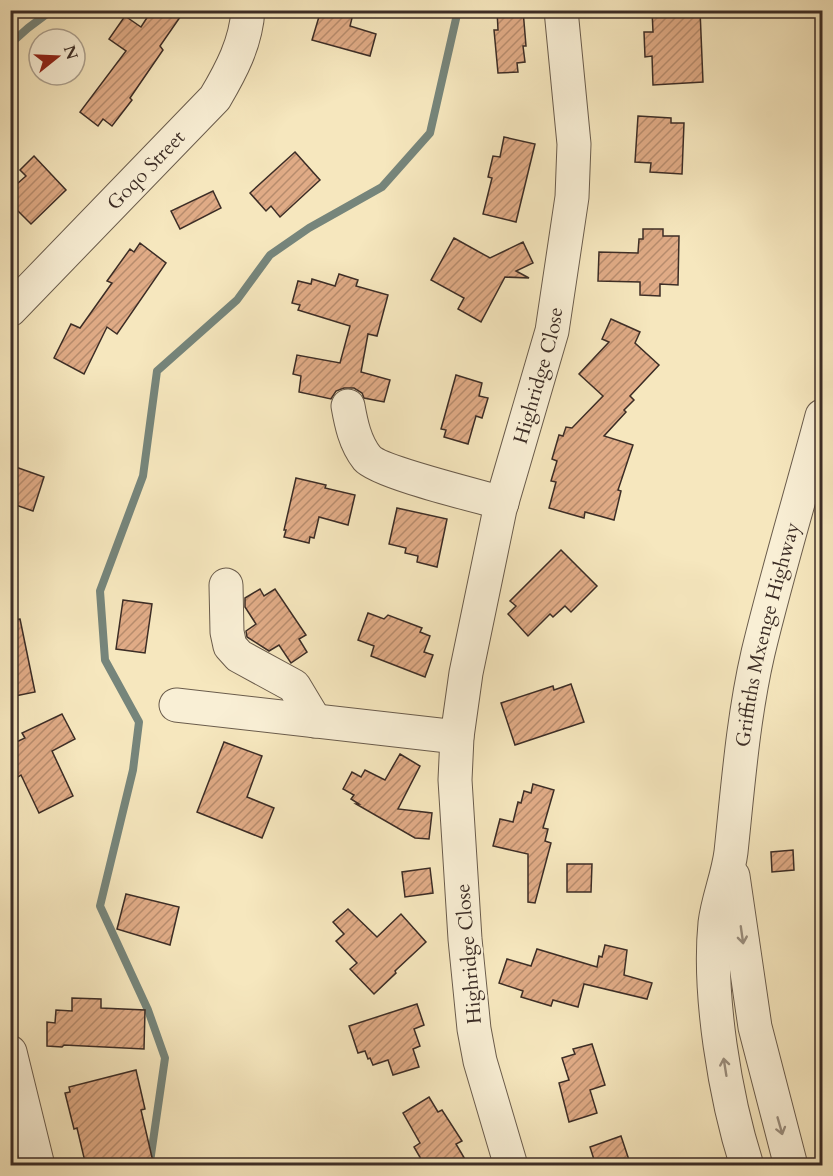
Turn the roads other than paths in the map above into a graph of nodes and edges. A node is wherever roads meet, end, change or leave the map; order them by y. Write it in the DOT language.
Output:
graph roads {
  1 [pos="248,10"];
  2 [pos="561,10"];
  3 [pos="10,310"];
  4 [pos="348,406"];
  5 [pos="822,416"];
  6 [pos="502,503"];
  7 [pos="226,585"];
  8 [pos="176,705"];
  9 [pos="315,721"];
  10 [pos="457,737"];
  11 [pos="730,857"];
  12 [pos="10,1052"];
  13 [pos="38,1166"];
  14 [pos="511,1166"];
  15 [pos="747,1166"];
  16 [pos="791,1166"];
  1 -- 3 [label="street, Goqo Street"];
  2 -- 6 [label="street, Highridge Close"];
  4 -- 6 [label="street"];
  5 -- 11 [label="street, Griffiths Mxenge Highway"];
  6 -- 10 [label="street, Highridge Close"];
  7 -- 9 [label="street"];
  8 -- 9 [label="street"];
  9 -- 10 [label="street"];
  10 -- 14 [label="street, Highridge Close"];
  15 -- 11 [label="street, Griffiths Mxenge Highway, one-way"];
  11 -- 16 [label="street, Griffiths Mxenge Highway, one-way"];
  12 -- 13 [label="street"];
}
